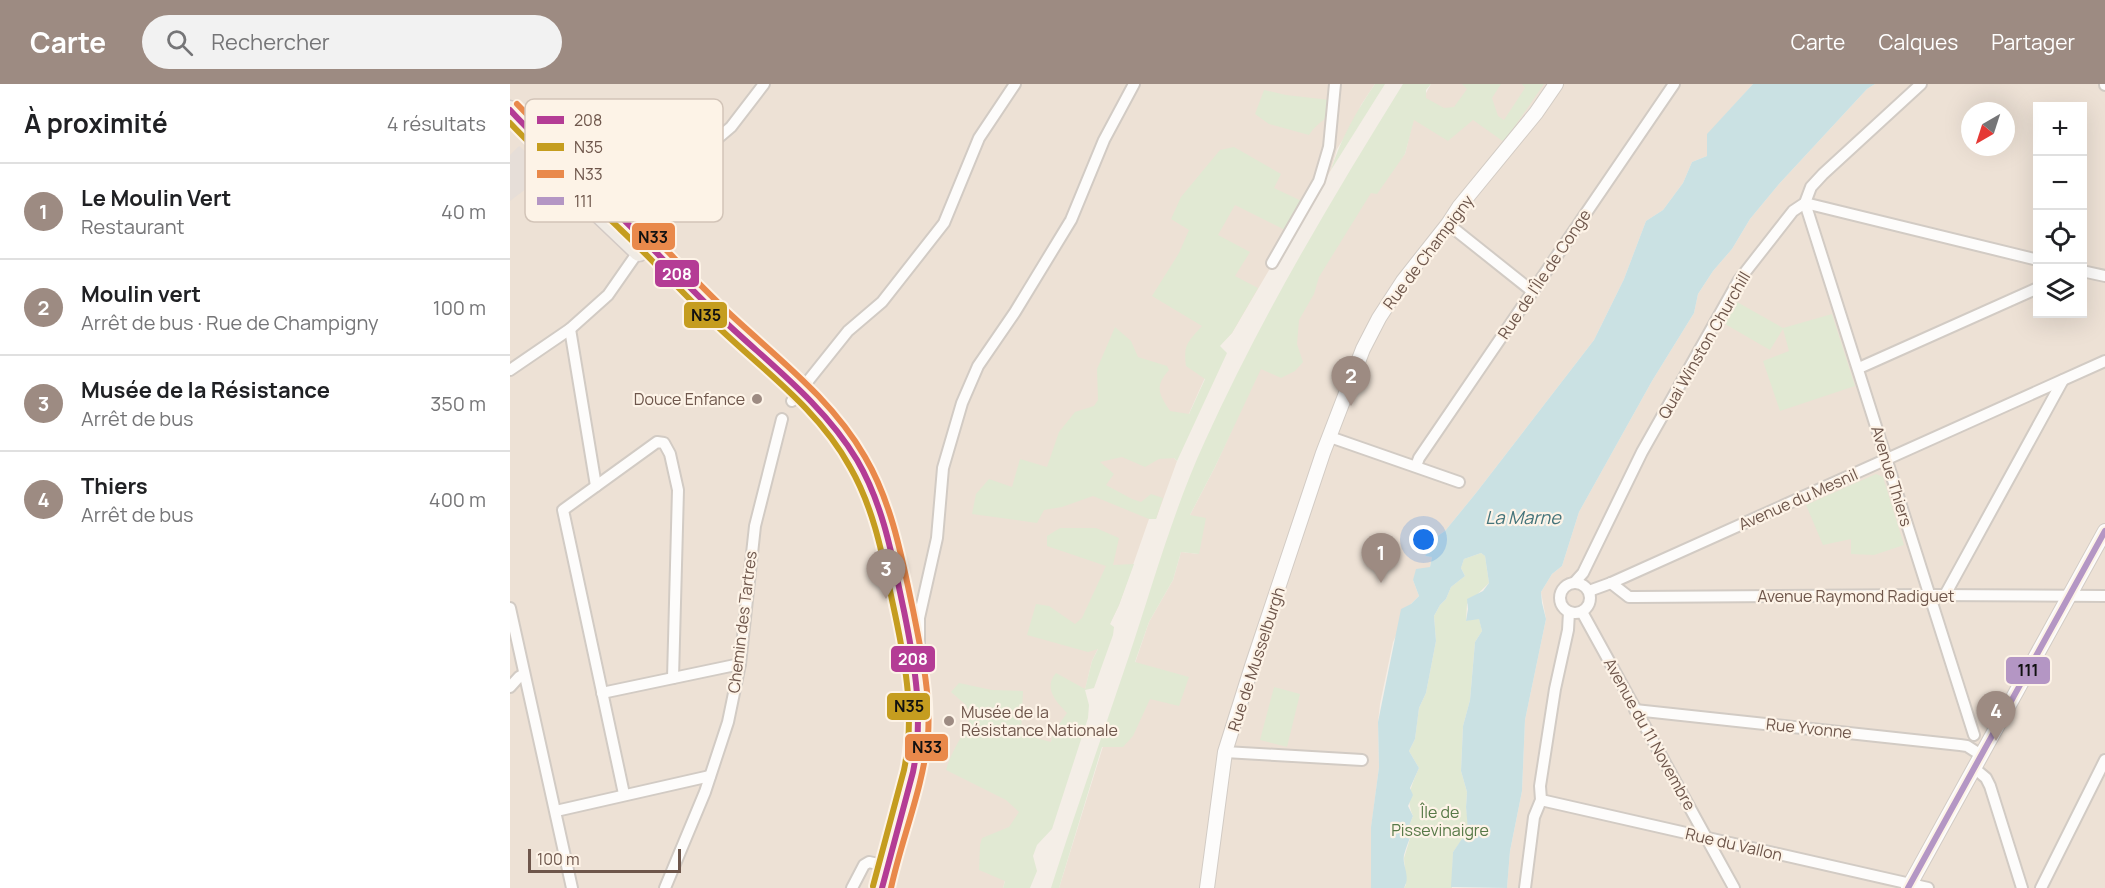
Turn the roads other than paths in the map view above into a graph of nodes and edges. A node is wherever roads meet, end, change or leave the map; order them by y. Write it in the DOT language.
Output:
graph roads {
  1 [pos="764,84"];
  2 [pos="1015,84"];
  3 [pos="1134,84"];
  4 [pos="1335,84"];
  5 [pos="1556,84"];
  6 [pos="1921,84"];
  7 [pos="1668,86"];
  8 [pos="510,110"];
  9 [pos="510,124"];
  10 [pos="525,126"];
  11 [pos="723,134"];
  12 [pos="525,138"];
  13 [pos="1805,203"];
  14 [pos="615,222"];
  15 [pos="618,222"];
  16 [pos="651,222"];
  17 [pos="1448,224"];
  18 [pos="638,243"];
  19 [pos="2033,259"];
  20 [pos="1272,263"];
  21 [pos="2087,272"];
  22 [pos="2105,276"];
  23 [pos="2033,290"];
  24 [pos="1532,291"];
  25 [pos="570,329"];
  26 [pos="2105,361"];
  27 [pos="1859,368"];
  28 [pos="510,370"];
  29 [pos="2063,380"];
  30 [pos="796,396"];
  31 [pos="782,418"];
  32 [pos="1330,437"];
  33 [pos="1887,459"];
  34 [pos="1416,466"];
  35 [pos="1459,482"];
  36 [pos="596,486"];
  37 [pos="2105,531"];
  38 [pos="1574,583"];
  39 [pos="1611,583"];
  40 [pos="1589,591"];
  41 [pos="1930,595"];
  42 [pos="1945,595"];
  43 [pos="2069,596"];
  44 [pos="2105,596"];
  45 [pos="510,608"];
  46 [pos="1569,612"];
  47 [pos="1582,612"];
  48 [pos="909,659"];
  49 [pos="740,664"];
  50 [pos="524,674"];
  51 [pos="673,678"];
  52 [pos="510,687"];
  53 [pos="606,692"];
  54 [pos="1635,710"];
  55 [pos="1974,735"];
  56 [pos="1989,741"];
  57 [pos="1967,746"];
  58 [pos="1225,752"];
  59 [pos="1362,760"];
  60 [pos="2105,760"];
  61 [pos="1978,761"];
  62 [pos="710,776"];
  63 [pos="624,794"];
  64 [pos="1540,800"];
  65 [pos="556,811"];
  66 [pos="1707,838"];
  67 [pos="881,864"];
  68 [pos="1909,886"];
  69 [pos="572,888"];
  70 [pos="665,888"];
  71 [pos="852,888"];
  72 [pos="870,888"];
  73 [pos="882,888"];
  74 [pos="1207,888"];
  75 [pos="1525,888"];
  76 [pos="1734,888"];
  77 [pos="1928,888"];
  78 [pos="2022,888"];
  79 [pos="2041,888"];
  1 -- 11 [label="street"];
  2 -- 30 [label="street"];
  3 -- 48 [label="street"];
  4 -- 20 [label="street"];
  5 -- 17 [label="street, Rue de Champigny"];
  6 -- 13 [label="street, Quai Winston Churchill"];
  7 -- 24 [label="street, Rue de l'Île de Conge"];
  8 -- 10 [label="main road"];
  9 -- 12 [label="main road"];
  13 -- 19 [label="street"];
  13 -- 27 [label="street, Avenue Thiers"];
  13 -- 38 [label="street, Quai Winston Churchill"];
  14 -- 18 [label="main road"];
  15 -- 18 [label="main road"];
  16 -- 18 [label="street"];
  17 -- 24 [label="street"];
  17 -- 32 [label="street, Rue de Champigny"];
  18 -- 25 [label="street"];
  18 -- 30 [label="main road"];
  21 -- 22 [label="street"];
  23 -- 27 [label="street"];
  24 -- 34 [label="street, Rue de l'Île de Conge"];
  25 -- 28 [label="street"];
  25 -- 36 [label="street"];
  26 -- 29 [label="street, Avenue du Mesnil"];
  27 -- 33 [label="street, Avenue Thiers"];
  29 -- 33 [label="street, Avenue du Mesnil"];
  29 -- 42 [label="street"];
  30 -- 48 [label="main road"];
  31 -- 49 [label="street, Chemin des Tartres"];
  32 -- 34 [label="street"];
  32 -- 58 [label="street, Rue de Musselburgh"];
  33 -- 39 [label="street, Avenue du Mesnil"];
  33 -- 41 [label="street, Avenue Thiers"];
  34 -- 35 [label="street"];
  36 -- 51 [label="street"];
  36 -- 53 [label="street"];
  37 -- 43 [label="street"];
  38 -- 40 [label="street"];
  38 -- 46 [label="street"];
  39 -- 40 [label="street, Avenue du Mesnil"];
  39 -- 41 [label="street, Avenue Raymond Radiguet"];
  40 -- 47 [label="street"];
  41 -- 42 [label="street, Avenue Raymond Radiguet"];
  41 -- 55 [label="street, Avenue Thiers"];
  42 -- 43 [label="street, Avenue Raymond Radiguet"];
  43 -- 44 [label="street, Avenue Raymond Radiguet"];
  43 -- 56 [label="street"];
  45 -- 50 [label="street"];
  46 -- 47 [label="street"];
  46 -- 64 [label="street"];
  47 -- 54 [label="street, Avenue du 11 Novembre"];
  48 -- 67 [label="main road"];
  49 -- 51 [label="street"];
  49 -- 62 [label="street, Chemin des Tartres"];
  50 -- 52 [label="street"];
  50 -- 65 [label="street"];
  51 -- 53 [label="street"];
  53 -- 63 [label="street"];
  54 -- 57 [label="street, Rue Yvonne"];
  54 -- 66 [label="street, Avenue du 11 Novembre"];
  55 -- 56 [label="street"];
  55 -- 57 [label="street"];
  56 -- 61 [label="street"];
  57 -- 61 [label="street, Rue Yvonne"];
  58 -- 59 [label="street"];
  58 -- 74 [label="street, Rue de Musselburgh"];
  60 -- 79 [label="street"];
  61 -- 68 [label="street"];
  61 -- 78 [label="street"];
  62 -- 63 [label="street"];
  62 -- 70 [label="street, Chemin des Tartres"];
  63 -- 65 [label="street"];
  64 -- 66 [label="street, Rue du Vallon"];
  64 -- 75 [label="street"];
  65 -- 69 [label="street"];
  66 -- 68 [label="street, Rue du Vallon"];
  66 -- 76 [label="street, Avenue du 11 Novembre"];
  67 -- 71 [label="street"];
  67 -- 72 [label="main road"];
  67 -- 73 [label="main road"];
  68 -- 77 [label="street, Rue du Vallon"];
}
